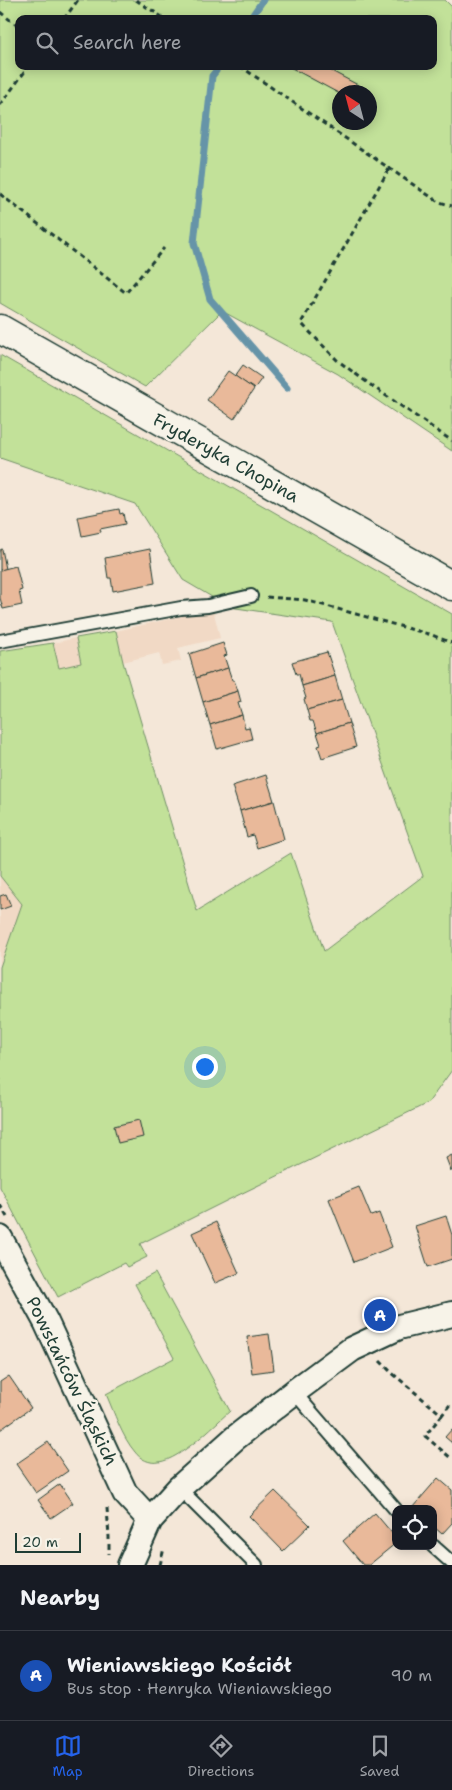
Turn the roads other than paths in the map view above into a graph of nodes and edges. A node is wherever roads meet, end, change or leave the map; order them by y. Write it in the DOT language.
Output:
graph roads {
  1 [pos="0,329"];
  2 [pos="452,586"];
  3 [pos="250,596"];
  4 [pos="0,641"];
  5 [pos="0,1238"];
  6 [pos="451,1319"];
  7 [pos="294,1392"];
  8 [pos="179,1488"];
  9 [pos="392,1505"];
  10 [pos="150,1520"];
  11 [pos="437,1550"];
  12 [pos="452,1563"];
  13 [pos="130,1565"];
  14 [pos="256,1565"];
  1 -- 2 [label="street, Fryderyka Chopina"];
  3 -- 4 [label="lane"];
  5 -- 10 [label="street, Powstańców Śląskich"];
  6 -- 7 [label="street"];
  7 -- 8 [label="street"];
  7 -- 9 [label="lane"];
  8 -- 10 [label="street"];
  8 -- 14 [label="lane"];
  10 -- 13 [label="street"];
  11 -- 12 [label="lane"];
}
